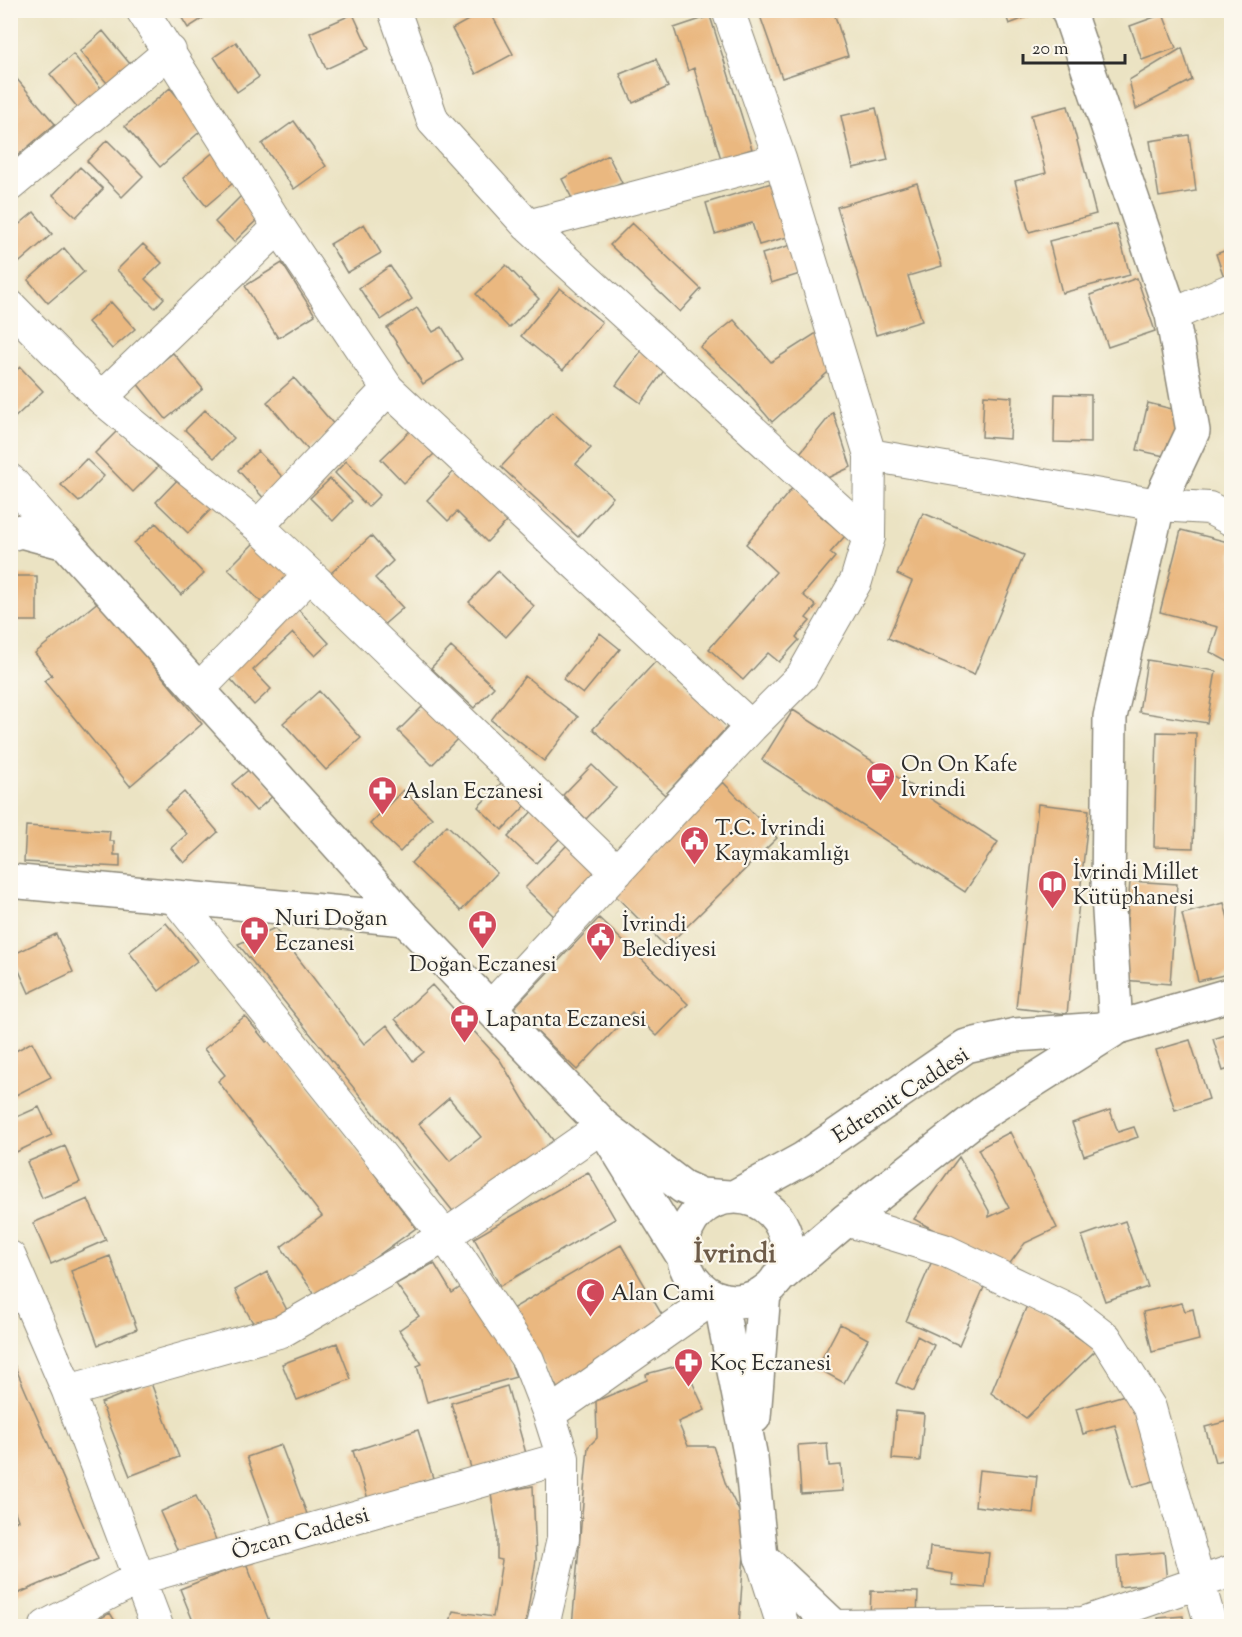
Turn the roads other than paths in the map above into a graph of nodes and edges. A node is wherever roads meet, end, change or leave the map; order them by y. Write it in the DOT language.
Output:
graph roads {
  1 [pos="142,10"];
  2 [pos="394,10"];
  3 [pos="728,10"];
  4 [pos="1068,10"];
  5 [pos="170,51"];
  6 [pos="780,159"];
  7 [pos="10,185"];
  8 [pos="528,226"];
  9 [pos="279,227"];
  10 [pos="1232,289"];
  11 [pos="10,306"];
  12 [pos="1172,315"];
  13 [pos="388,389"];
  14 [pos="101,398"];
  15 [pos="870,455"];
  16 [pos="10,480"];
  17 [pos="1158,505"];
  18 [pos="1232,520"];
  19 [pos="258,526"];
  20 [pos="10,534"];
  21 [pos="869,537"];
  22 [pos="66,543"];
  23 [pos="310,575"];
  24 [pos="198,690"];
  25 [pos="751,727"];
  26 [pos="617,872"];
  27 [pos="10,881"];
  28 [pos="175,898"];
  29 [pos="405,919"];
  30 [pos="1232,994"];
  31 [pos="491,1007"];
  32 [pos="1116,1028"];
  33 [pos="603,1126"];
  34 [pos="732,1197"];
  35 [pos="846,1220"];
  36 [pos="445,1236"];
  37 [pos="10,1257"];
  38 [pos="684,1258"];
  39 [pos="770,1285"];
  40 [pos="718,1298"];
  41 [pos="68,1391"];
  42 [pos="549,1414"];
  43 [pos="563,1458"];
  44 [pos="751,1458"];
  45 [pos="762,1557"];
  46 [pos="1232,1571"];
  47 [pos="137,1579"];
  48 [pos="1199,1580"];
  49 [pos="46,1626"];
  50 [pos="157,1626"];
  51 [pos="543,1626"];
  52 [pos="783,1626"];
  53 [pos="834,1626"];
  54 [pos="1211,1626"];
  1 -- 5 [label="street"];
  2 -- 8 [label="street"];
  3 -- 6 [label="street"];
  4 -- 12 [label="main road"];
  5 -- 7 [label="street"];
  5 -- 9 [label="street"];
  6 -- 8 [label="street"];
  6 -- 15 [label="street"];
  8 -- 21 [label="street"];
  9 -- 13 [label="street"];
  9 -- 14 [label="street"];
  10 -- 12 [label="street"];
  11 -- 14 [label="street"];
  12 -- 17 [label="main road"];
  13 -- 19 [label="street"];
  13 -- 25 [label="street"];
  14 -- 19 [label="street"];
  15 -- 17 [label="street"];
  15 -- 21 [label="street"];
  16 -- 22 [label="street"];
  17 -- 18 [label="street"];
  17 -- 32 [label="main road"];
  19 -- 23 [label="street"];
  20 -- 22 [label="main road"];
  21 -- 25 [label="street"];
  22 -- 24 [label="main road"];
  23 -- 24 [label="street"];
  23 -- 26 [label="street"];
  24 -- 29 [label="main road"];
  25 -- 26 [label="street"];
  26 -- 31 [label="street"];
  27 -- 28 [label="main road"];
  28 -- 29 [label="main road"];
  28 -- 36 [label="street"];
  29 -- 31 [label="main road"];
  30 -- 32 [label="main road, Edremit Caddesi"];
  31 -- 33 [label="main road"];
  32 -- 34 [label="main road, Edremit Caddesi"];
  32 -- 35 [label="main road, Edremit Caddesi"];
  33 -- 34 [label="main road"];
  33 -- 36 [label="street"];
  33 -- 38 [label="main road"];
  34 -- 38 [label="main road, Edremit Caddesi"];
  34 -- 39 [label="main road"];
  35 -- 39 [label="main road, Edremit Caddesi"];
  35 -- 48 [label="street"];
  36 -- 41 [label="street"];
  36 -- 42 [label="street"];
  37 -- 41 [label="street"];
  38 -- 40 [label="main road"];
  39 -- 40 [label="main road, Edremit Caddesi"];
  39 -- 44 [label="main road"];
  40 -- 42 [label="street"];
  40 -- 44 [label="main road"];
  41 -- 47 [label="street"];
  42 -- 43 [label="street"];
  43 -- 47 [label="street, Özcan Caddesi"];
  43 -- 51 [label="street"];
  44 -- 45 [label="main road"];
  45 -- 52 [label="street"];
  45 -- 53 [label="main road"];
  46 -- 48 [label="street"];
  47 -- 49 [label="street, Özcan Caddesi"];
  47 -- 50 [label="street"];
  48 -- 53 [label="street"];
  48 -- 54 [label="street"];
}
